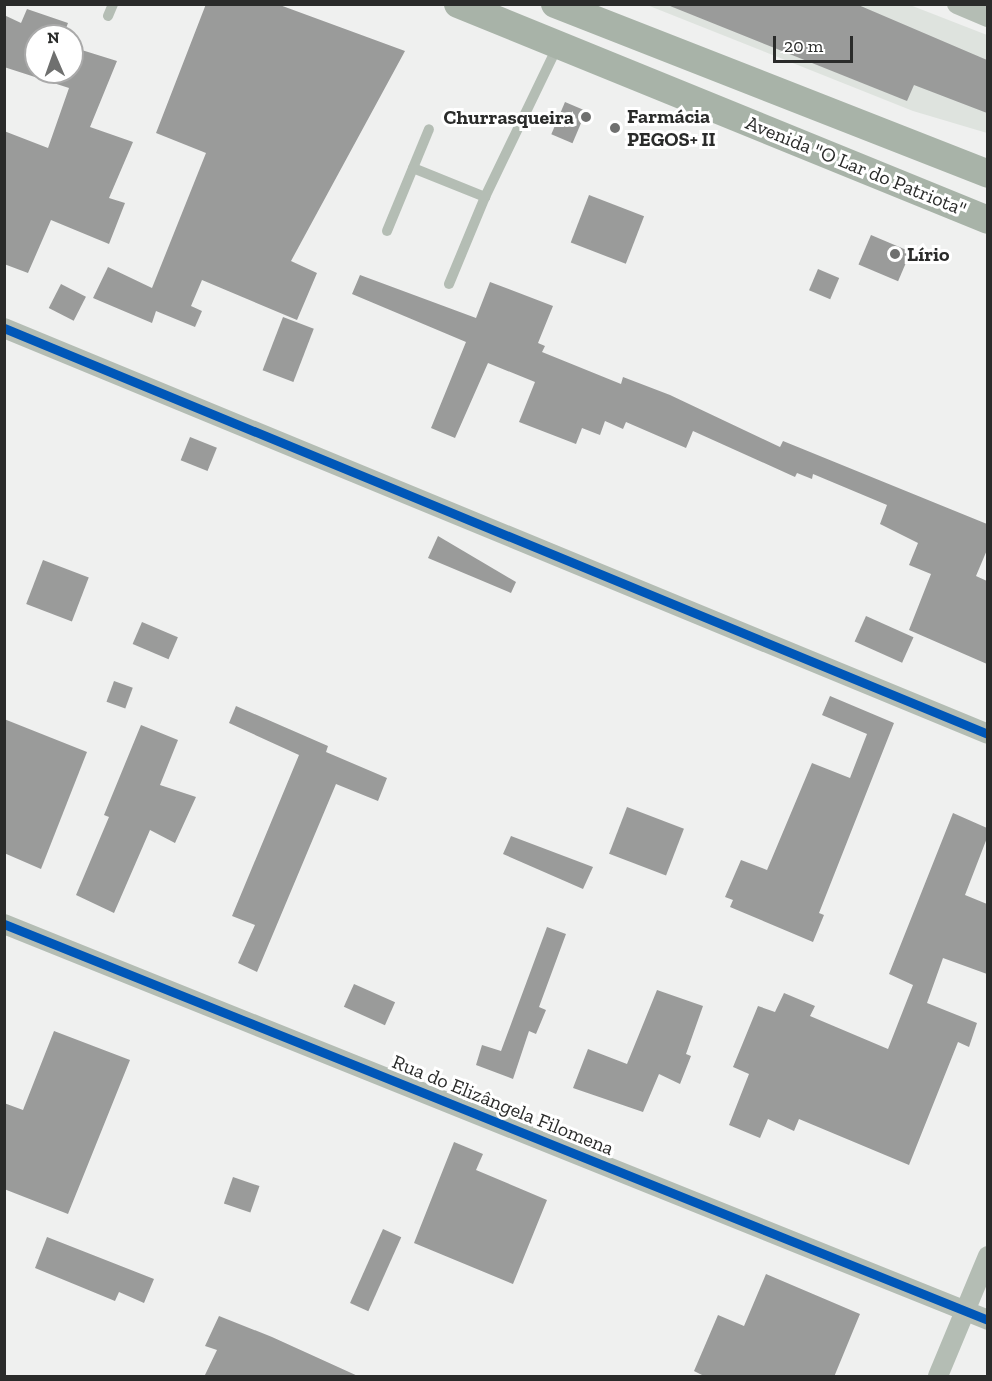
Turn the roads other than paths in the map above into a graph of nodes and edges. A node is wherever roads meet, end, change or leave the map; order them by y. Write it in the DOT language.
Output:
graph roads {
  1 [pos="113,4"];
  2 [pos="458,4"];
  3 [pos="555,4"];
  4 [pos="957,4"];
  5 [pos="108,16"];
  6 [pos="987,17"];
  7 [pos="558,45"];
  8 [pos="429,129"];
  9 [pos="413,168"];
  10 [pos="987,174"];
  11 [pos="485,197"];
  12 [pos="987,220"];
  13 [pos="387,231"];
  14 [pos="449,284"];
  15 [pos="4,328"];
  16 [pos="987,734"];
  17 [pos="4,924"];
  18 [pos="987,1257"];
  19 [pos="965,1310"];
  20 [pos="987,1320"];
  21 [pos="938,1377"];
  1 -- 5 [label="lane"];
  2 -- 7 [label="main road, Avenida \"O Lar do Patriota\""];
  3 -- 10 [label="main road, Avenida \"O Lar do Patriota\""];
  4 -- 6 [label="street"];
  7 -- 11 [label="lane"];
  7 -- 12 [label="main road, Avenida \"O Lar do Patriota\""];
  8 -- 9 [label="lane"];
  9 -- 11 [label="lane"];
  9 -- 13 [label="lane"];
  11 -- 14 [label="lane"];
  15 -- 16 [label="street"];
  17 -- 19 [label="street, Rua do Elizângela Filomena"];
  18 -- 19 [label="street"];
  19 -- 20 [label="street, Rua do Elizângela Filomena"];
  19 -- 21 [label="street"];
}
